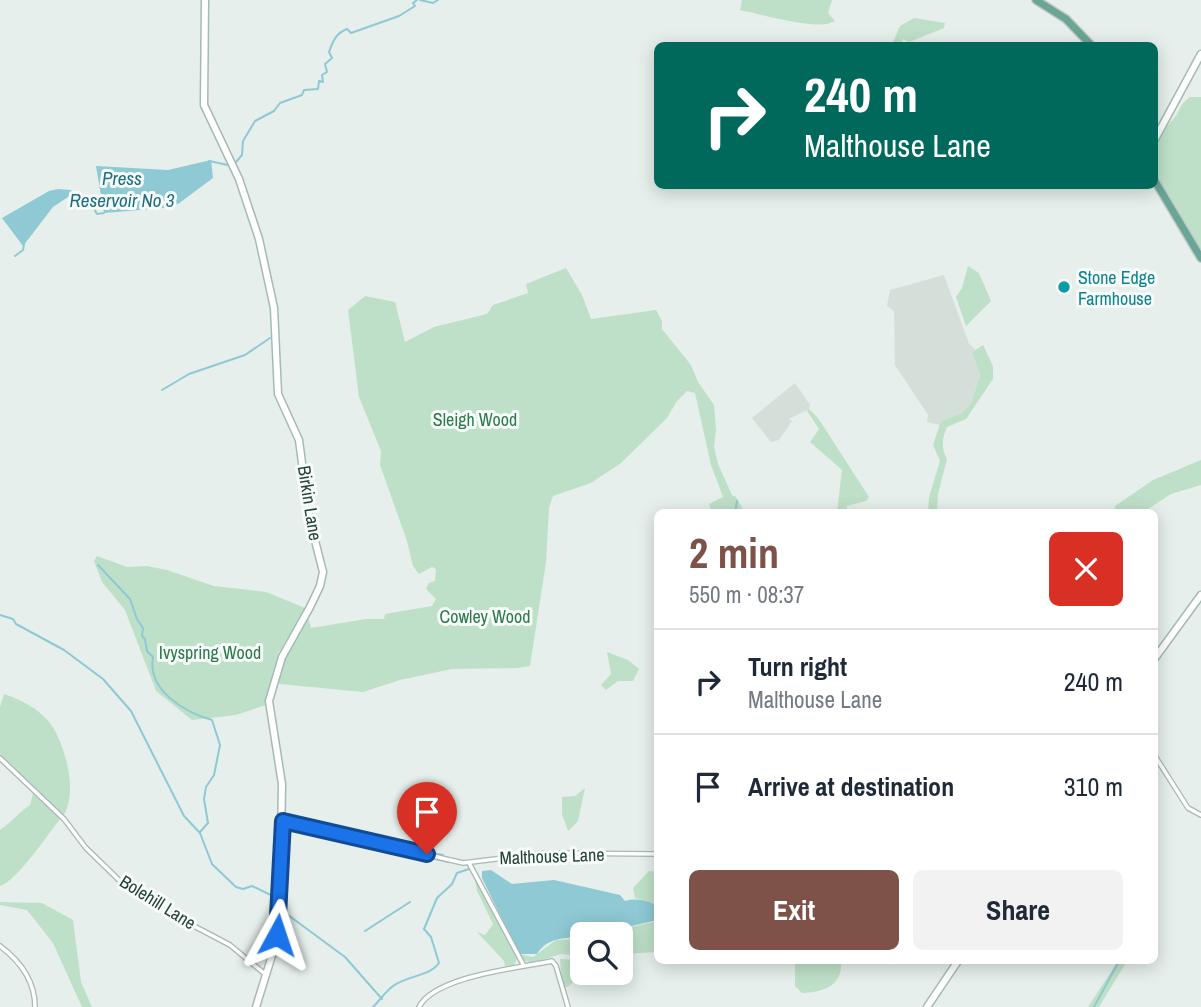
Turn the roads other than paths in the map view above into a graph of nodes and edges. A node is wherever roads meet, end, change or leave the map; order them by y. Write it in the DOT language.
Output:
graph roads {
  1 [pos="205,0"];
  2 [pos="1036,0"];
  3 [pos="1088,42"];
  4 [pos="1201,54"];
  5 [pos="1158,133"];
  6 [pos="1158,186"];
  7 [pos="1201,258"];
  8 [pos="1201,595"];
  9 [pos="1198,605"];
  10 [pos="1158,654"];
  11 [pos="0,758"];
  12 [pos="1158,761"];
  13 [pos="1201,815"];
  14 [pos="283,821"];
  15 [pos="654,854"];
  16 [pos="480,861"];
  17 [pos="469,863"];
  18 [pos="475,870"];
  19 [pos="0,946"];
  20 [pos="519,960"];
  21 [pos="956,964"];
  22 [pos="524,966"];
  23 [pos="514,967"];
  24 [pos="266,975"];
  25 [pos="35,1007"];
  26 [pos="256,1007"];
  27 [pos="419,1007"];
  28 [pos="568,1007"];
  29 [pos="927,1007"];
  1 -- 14 [label="street, Birkin Lane"];
  2 -- 3 [label="main road"];
  4 -- 5 [label="street"];
  6 -- 7 [label="main road"];
  8 -- 9 [label="street"];
  9 -- 10 [label="street"];
  11 -- 24 [label="street, Bolehill Lane"];
  12 -- 13 [label="street"];
  14 -- 17 [label="street, Malthouse Lane"];
  14 -- 24 [label="street, Birkin Lane"];
  15 -- 16 [label="street, Malthouse Lane"];
  16 -- 17 [label="street, Malthouse Lane"];
  16 -- 18 [label="street"];
  17 -- 18 [label="street"];
  18 -- 20 [label="street"];
  19 -- 25 [label="street"];
  20 -- 22 [label="street"];
  20 -- 23 [label="street"];
  21 -- 29 [label="street"];
  22 -- 23 [label="street"];
  22 -- 28 [label="street"];
  23 -- 27 [label="street"];
  24 -- 26 [label="street, Birkin Lane"];
}
